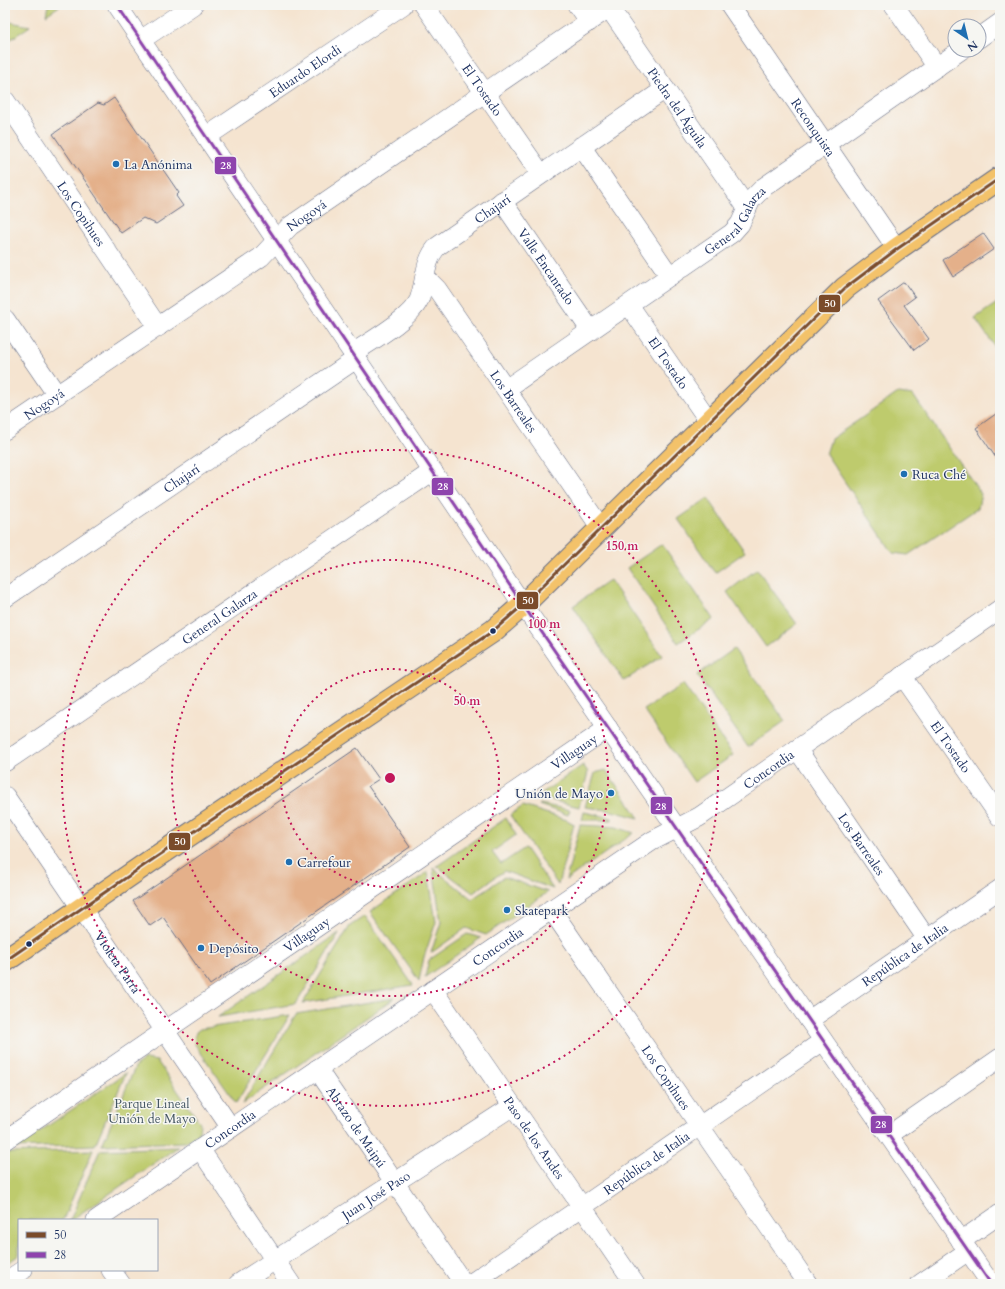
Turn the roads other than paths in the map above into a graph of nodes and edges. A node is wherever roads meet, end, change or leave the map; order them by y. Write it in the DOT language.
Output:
graph roads {
  1 [pos="117,5"];
  2 [pos="193,5"];
  3 [pos="403,5"];
  4 [pos="424,5"];
  5 [pos="578,5"];
  6 [pos="730,5"];
  7 [pos="894,5"];
  8 [pos="611,6"];
  9 [pos="589,22"];
  10 [pos="1000,23"];
  11 [pos="987,32"];
  12 [pos="141,40"];
  13 [pos="950,58"];
  14 [pos="937,67"];
  15 [pos="665,88"];
  16 [pos="485,93"];
  17 [pos="5,100"];
  18 [pos="206,137"];
  19 [pos="825,144"];
  20 [pos="582,146"];
  21 [pos="541,174"];
  22 [pos="1000,178"];
  23 [pos="502,202"];
  24 [pos="747,208"];
  25 [pos="276,241"];
  26 [pos="897,249"];
  27 [pos="670,276"];
  28 [pos="425,277"];
  29 [pos="628,305"];
  30 [pos="5,319"];
  31 [pos="158,327"];
  32 [pos="591,331"];
  33 [pos="354,356"];
  34 [pos="506,389"];
  35 [pos="56,395"];
  36 [pos="709,422"];
  37 [pos="5,430"];
  38 [pos="432,471"];
  39 [pos="601,528"];
  40 [pos="5,598"];
  41 [pos="523,605"];
  42 [pos="1000,609"];
  43 [pos="902,676"];
  44 [pos="608,728"];
  45 [pos="797,749"];
  46 [pos="5,762"];
  47 [pos="5,796"];
  48 [pos="1000,817"];
  49 [pos="677,828"];
  50 [pos="1000,889"];
  51 [pos="81,908"];
  52 [pos="551,909"];
  53 [pos="927,939"];
  54 [pos="5,961"];
  55 [pos="433,990"];
  56 [pos="809,1020"];
  57 [pos="165,1031"];
  58 [pos="824,1041"];
  59 [pos="1000,1058"];
  60 [pos="318,1069"];
  61 [pos="513,1106"];
  62 [pos="700,1126"];
  63 [pos="231,1128"];
  64 [pos="889,1135"];
  65 [pos="5,1140"];
  66 [pos="200,1150"];
  67 [pos="395,1183"];
  68 [pos="582,1207"];
  69 [pos="1000,1214"];
  70 [pos="97,1219"];
  71 [pos="965,1246"];
  72 [pos="275,1260"];
  73 [pos="22,1271"];
  74 [pos="112,1271"];
  75 [pos="5,1282"];
  76 [pos="121,1284"];
  77 [pos="238,1284"];
  78 [pos="292,1284"];
  79 [pos="464,1284"];
  80 [pos="470,1284"];
  81 [pos="636,1284"];
  82 [pos="808,1284"];
  83 [pos="920,1284"];
  84 [pos="991,1284"];
  1 -- 12 [label="street"];
  2 -- 12 [label="street"];
  3 -- 18 [label="street, Eduardo Elordi"];
  4 -- 16 [label="street, El Tostado"];
  5 -- 9 [label="street"];
  6 -- 19 [label="street, Reconquista"];
  7 -- 14 [label="street"];
  8 -- 9 [label="street, Nogoyá"];
  8 -- 15 [label="street, Piedra del Águila"];
  9 -- 16 [label="street, Nogoyá"];
  10 -- 11 [label="street"];
  12 -- 18 [label="street"];
  13 -- 14 [label="street, General Galarza"];
  14 -- 19 [label="street, General Galarza"];
  15 -- 20 [label="street, Chajarí"];
  15 -- 24 [label="street, Piedra del Águila"];
  16 -- 21 [label="street, El Tostado"];
  16 -- 25 [label="street, Nogoyá"];
  17 -- 31 [label="street, Los Copihues"];
  18 -- 25 [label="street"];
  19 -- 24 [label="street, General Galarza"];
  19 -- 26 [label="street, Reconquista"];
  20 -- 21 [label="street, Chajarí"];
  20 -- 27 [label="street"];
  21 -- 23 [label="street, Chajarí"];
  22 -- 26 [label="main road"];
  23 -- 28 [label="street, Chajarí"];
  23 -- 32 [label="street, Valle Encantado"];
  24 -- 27 [label="street, General Galarza"];
  25 -- 31 [label="street, Nogoyá"];
  25 -- 33 [label="street"];
  26 -- 36 [label="main road"];
  27 -- 29 [label="street, General Galarza"];
  28 -- 33 [label="street, Chajarí"];
  28 -- 34 [label="street, Los Barreales"];
  29 -- 32 [label="street, General Galarza"];
  29 -- 36 [label="street, El Tostado"];
  30 -- 35 [label="street"];
  31 -- 35 [label="street, Nogoyá"];
  32 -- 34 [label="street, General Galarza"];
  33 -- 38 [label="street"];
  33 -- 40 [label="street, Chajarí"];
  34 -- 39 [label="street, Los Barreales"];
  35 -- 37 [label="street, Nogoyá"];
  36 -- 39 [label="main road"];
  38 -- 41 [label="street"];
  38 -- 46 [label="street, General Galarza"];
  39 -- 41 [label="main road"];
  41 -- 44 [label="street"];
  41 -- 51 [label="main road"];
  42 -- 43 [label="street, Concordia"];
  43 -- 45 [label="street, Concordia"];
  43 -- 48 [label="street, El Tostado"];
  44 -- 49 [label="street"];
  44 -- 57 [label="street, Villaguay"];
  45 -- 49 [label="street, Concordia"];
  45 -- 53 [label="street, Los Barreales"];
  47 -- 51 [label="street, Violeta Parra"];
  49 -- 52 [label="street, Concordia"];
  49 -- 56 [label="street"];
  50 -- 53 [label="street, República de Italia"];
  51 -- 54 [label="main road"];
  51 -- 57 [label="street, Violeta Parra"];
  52 -- 55 [label="street, Concordia"];
  52 -- 62 [label="street, Los Copihues"];
  53 -- 56 [label="street, República de Italia"];
  55 -- 60 [label="street, Concordia"];
  55 -- 61 [label="street, Paso de los Andes"];
  56 -- 58 [label="street"];
  57 -- 63 [label="street, Violeta Parra"];
  57 -- 65 [label="street, Villaguay"];
  58 -- 62 [label="street, República de Italia"];
  58 -- 64 [label="street"];
  59 -- 64 [label="street"];
  60 -- 63 [label="street, Concordia"];
  60 -- 67 [label="street, Abrazo de Maipú"];
  61 -- 67 [label="street, Juan José Paso"];
  61 -- 68 [label="street, Paso de los Andes"];
  62 -- 68 [label="street, República de Italia"];
  62 -- 82 [label="street, Los Copihues"];
  63 -- 66 [label="street, Concordia"];
  64 -- 71 [label="street"];
  66 -- 70 [label="street, Concordia"];
  66 -- 72 [label="street"];
  67 -- 72 [label="street, Juan José Paso"];
  67 -- 79 [label="street, Abrazo de Maipú"];
  68 -- 80 [label="street, República de Italia"];
  68 -- 81 [label="street, Paso de los Andes"];
  69 -- 71 [label="street"];
  71 -- 83 [label="street"];
  71 -- 84 [label="street"];
  72 -- 77 [label="street, Juan José Paso"];
  72 -- 78 [label="street"];
  73 -- 75 [label="street"];
  74 -- 76 [label="street"];
}
